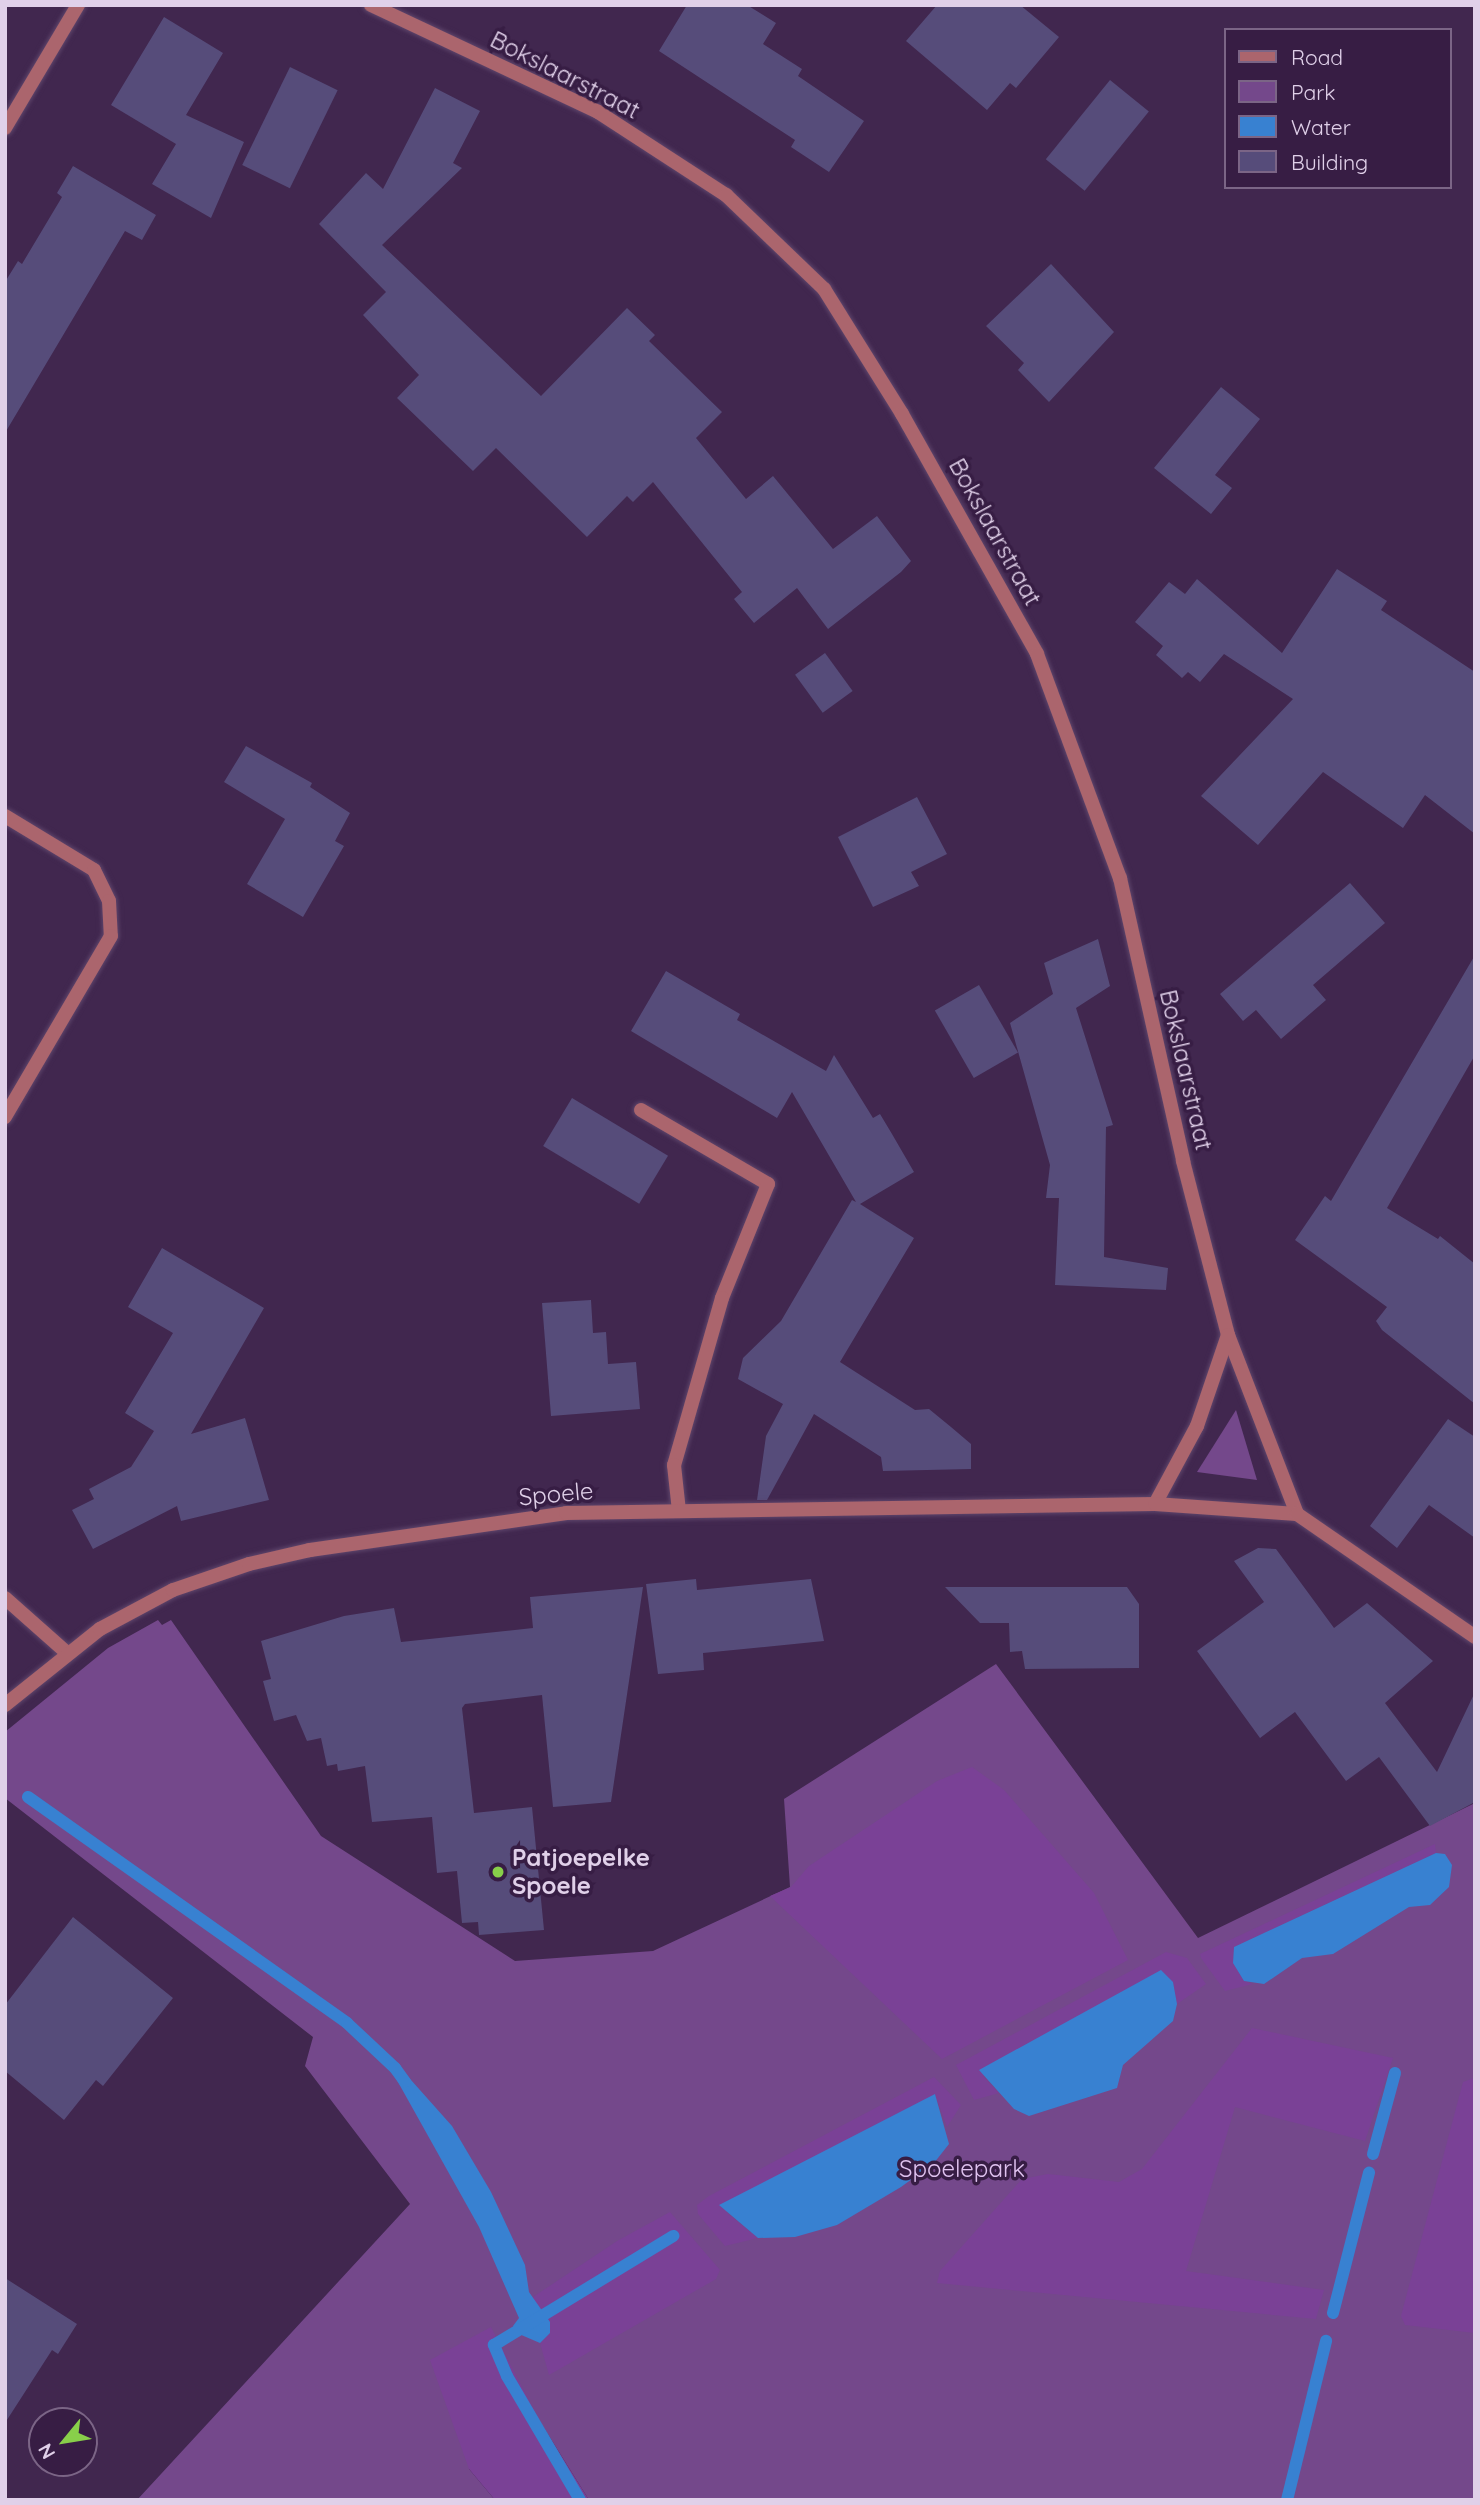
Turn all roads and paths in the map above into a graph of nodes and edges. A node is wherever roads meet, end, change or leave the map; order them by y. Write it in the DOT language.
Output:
graph roads {
  1 [pos="78,5"];
  2 [pos="371,5"];
  3 [pos="5,128"];
  4 [pos="5,816"];
  5 [pos="641,1110"];
  6 [pos="5,1117"];
  7 [pos="1228,1335"];
  8 [pos="1156,1504"];
  9 [pos="679,1511"];
  10 [pos="1297,1514"];
  11 [pos="5,1598"];
  12 [pos="1475,1637"];
  13 [pos="66,1652"];
  14 [pos="5,1705"];
  1 -- 3 [label="street"];
  2 -- 7 [label="street, Bokslaarstraat"];
  4 -- 6 [label="street"];
  5 -- 9 [label="street"];
  7 -- 8 [label="street"];
  7 -- 10 [label="street, Bokslaarstraat"];
  8 -- 9 [label="street, Spoele"];
  8 -- 10 [label="street, Spoele"];
  9 -- 13 [label="street, Spoele"];
  10 -- 12 [label="street"];
  11 -- 13 [label="street"];
  13 -- 14 [label="street, Spoele"];
}
